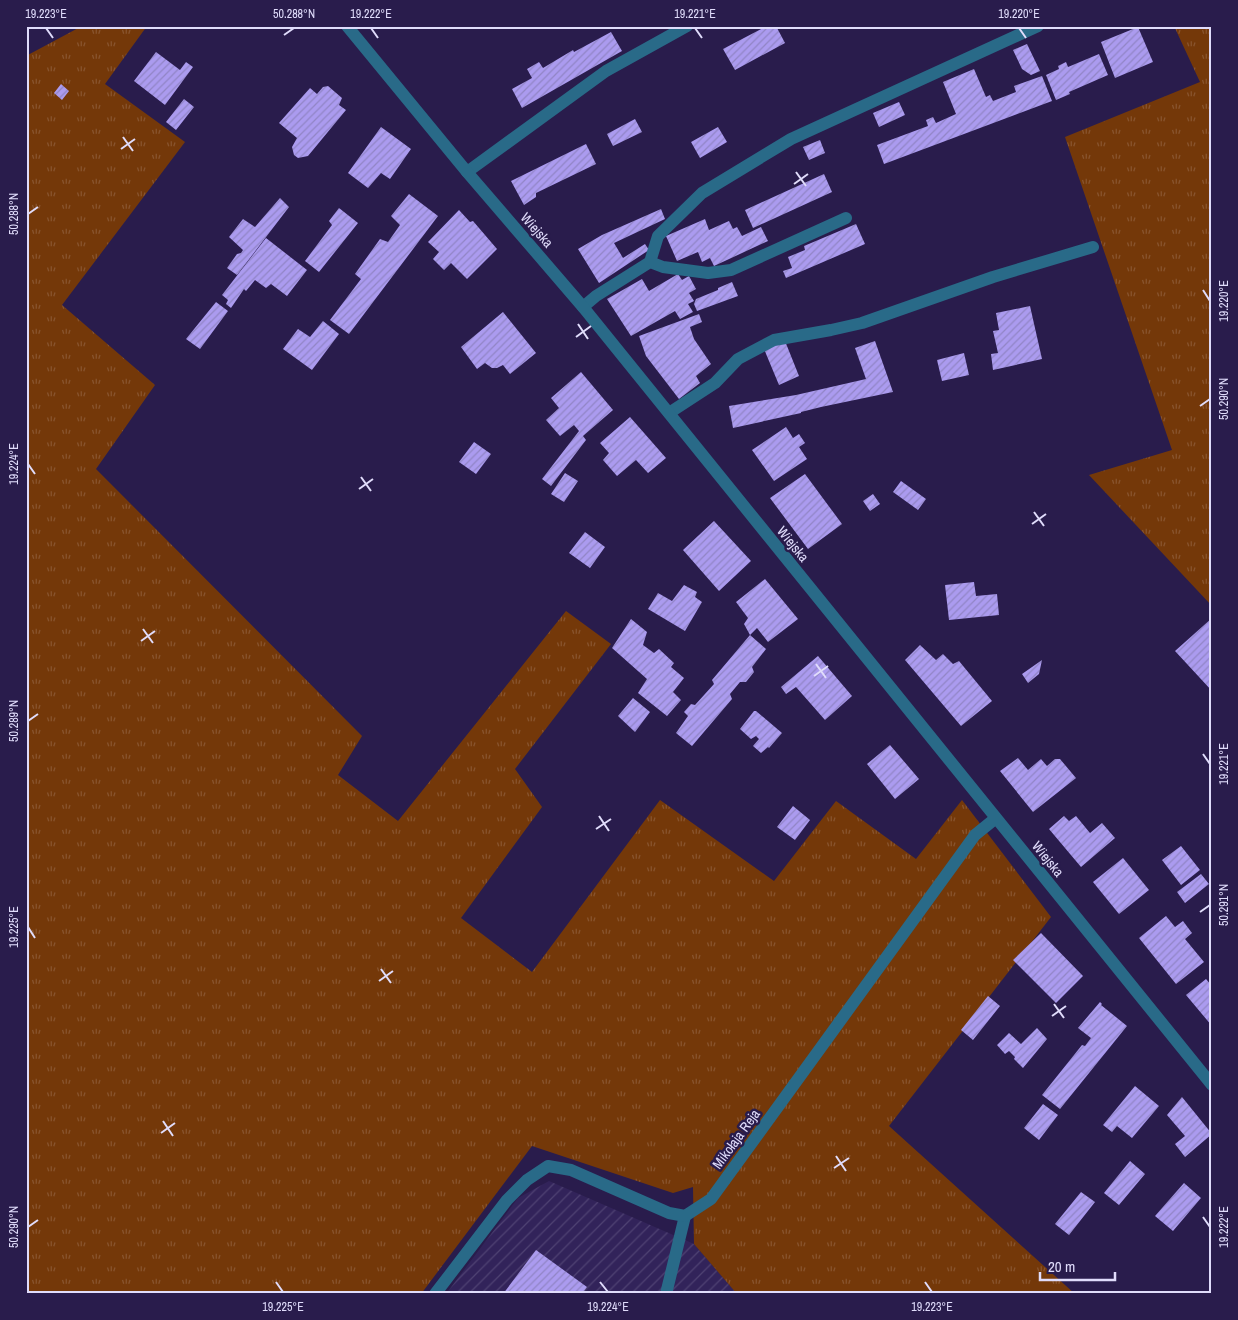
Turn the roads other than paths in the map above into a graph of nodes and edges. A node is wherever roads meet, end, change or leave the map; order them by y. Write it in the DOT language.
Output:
graph roads {
  1 [pos="346,26"];
  2 [pos="687,26"];
  3 [pos="1038,26"];
  4 [pos="467,172"];
  5 [pos="846,218"];
  6 [pos="1093,247"];
  7 [pos="650,262"];
  8 [pos="583,307"];
  9 [pos="669,413"];
  10 [pos="996,818"];
  11 [pos="1212,1085"];
  12 [pos="685,1216"];
  13 [pos="435,1294"];
  14 [pos="666,1294"];
  1 -- 4 [label="street, Wiejska"];
  2 -- 4 [label="street"];
  3 -- 7 [label="street"];
  4 -- 8 [label="street, Wiejska"];
  5 -- 7 [label="street"];
  6 -- 9 [label="street"];
  7 -- 8 [label="street"];
  8 -- 9 [label="street, Wiejska"];
  9 -- 10 [label="street, Wiejska"];
  10 -- 11 [label="street, Wiejska"];
  10 -- 12 [label="street, Mikołaja Reja"];
  12 -- 13 [label="street"];
  12 -- 14 [label="street"];
}
